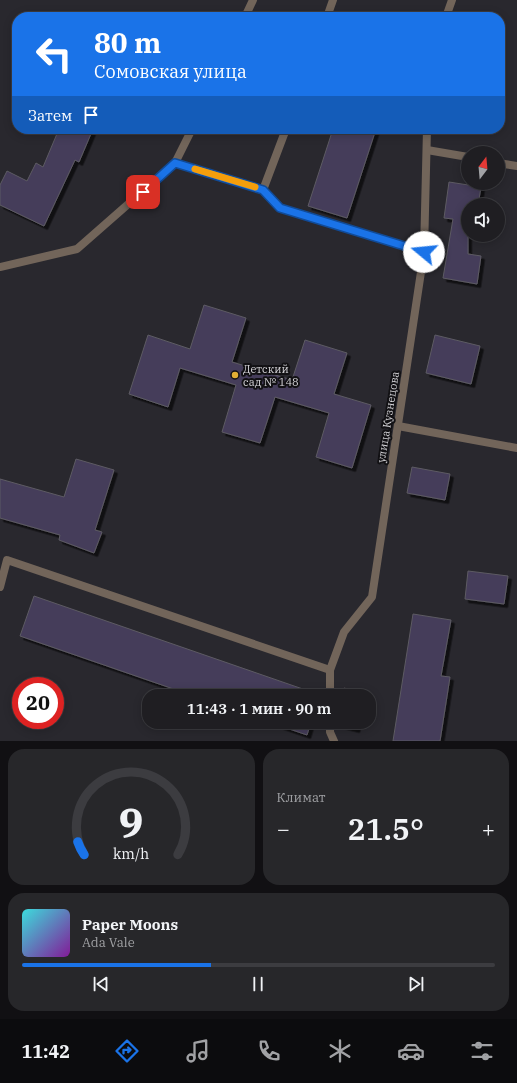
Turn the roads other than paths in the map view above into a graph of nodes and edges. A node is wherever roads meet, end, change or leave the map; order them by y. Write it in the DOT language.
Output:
graph roads {
  1 [pos="253,0"];
  2 [pos="333,0"];
  3 [pos="452,0"];
  4 [pos="247,12"];
  5 [pos="329,12"];
  6 [pos="448,12"];
  7 [pos="190,134"];
  8 [pos="284,134"];
  9 [pos="427,134"];
  10 [pos="427,150"];
  11 [pos="461,156"];
  12 [pos="175,163"];
  13 [pos="505,164"];
  14 [pos="517,166"];
  15 [pos="263,190"];
  16 [pos="424,252"];
  17 [pos="0,267"];
  18 [pos="398,426"];
  19 [pos="517,448"];
  20 [pos="0,587"];
  21 [pos="330,670"];
  22 [pos="330,689"];
  23 [pos="330,729"];
  24 [pos="334,741"];
  1 -- 4 [label="street"];
  2 -- 5 [label="street"];
  3 -- 6 [label="street"];
  7 -- 12 [label="street"];
  8 -- 15 [label="street"];
  9 -- 10 [label="street, улица Кузнецова"];
  10 -- 11 [label="street"];
  10 -- 16 [label="street, улица Кузнецова"];
  12 -- 15 [label="street"];
  12 -- 17 [label="street"];
  13 -- 14 [label="street"];
  15 -- 16 [label="street"];
  16 -- 18 [label="street, улица Кузнецова"];
  18 -- 19 [label="street"];
  18 -- 21 [label="street, улица Кузнецова"];
  20 -- 21 [label="street"];
  21 -- 22 [label="street, улица Кузнецова"];
  23 -- 24 [label="street"];
}
